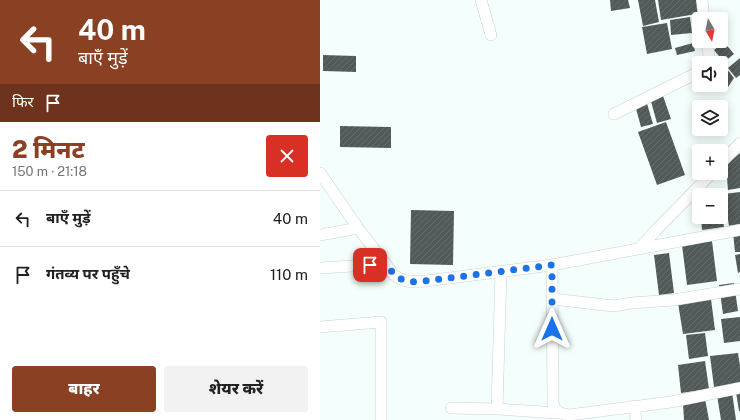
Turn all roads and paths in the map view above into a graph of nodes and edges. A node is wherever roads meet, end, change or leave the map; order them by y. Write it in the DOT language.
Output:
graph roads {
  1 [pos="480,0"];
  2 [pos="702,0"];
  3 [pos="703,12"];
  4 [pos="491,35"];
  5 [pos="692,75"];
  6 [pos="614,114"];
  7 [pos="740,143"];
  8 [pos="728,156"];
  9 [pos="320,173"];
  10 [pos="705,180"];
  11 [pos="324,186"];
  12 [pos="358,228"];
  13 [pos="740,230"];
  14 [pos="320,234"];
  15 [pos="640,248"];
  16 [pos="386,264"];
  17 [pos="552,265"];
  18 [pos="320,268"];
  19 [pos="501,271"];
  20 [pos="740,290"];
  21 [pos="552,299"];
  22 [pos="320,327"];
  23 [pos="740,388"];
  24 [pos="634,406"];
  25 [pos="451,408"];
  26 [pos="497,409"];
  27 [pos="558,413"];
  28 [pos="381,420"];
  29 [pos="636,420"];
  1 -- 4 [label="street"];
  2 -- 3 [label="street"];
  5 -- 6 [label="street"];
  7 -- 8 [label="street"];
  9 -- 11 [label="street"];
  10 -- 15 [label="street"];
  11 -- 12 [label="street"];
  12 -- 14 [label="street"];
  12 -- 16 [label="street"];
  13 -- 15 [label="street"];
  15 -- 17 [label="street"];
  16 -- 18 [label="street"];
  16 -- 19 [label="street"];
  17 -- 19 [label="street"];
  17 -- 21 [label="street"];
  19 -- 26 [label="street"];
  20 -- 21 [label="street"];
  21 -- 27 [label="street"];
  22 -- 28 [label="street"];
  23 -- 24 [label="street"];
  24 -- 27 [label="street"];
  24 -- 29 [label="street"];
  25 -- 26 [label="street"];
  26 -- 27 [label="street"];
}
